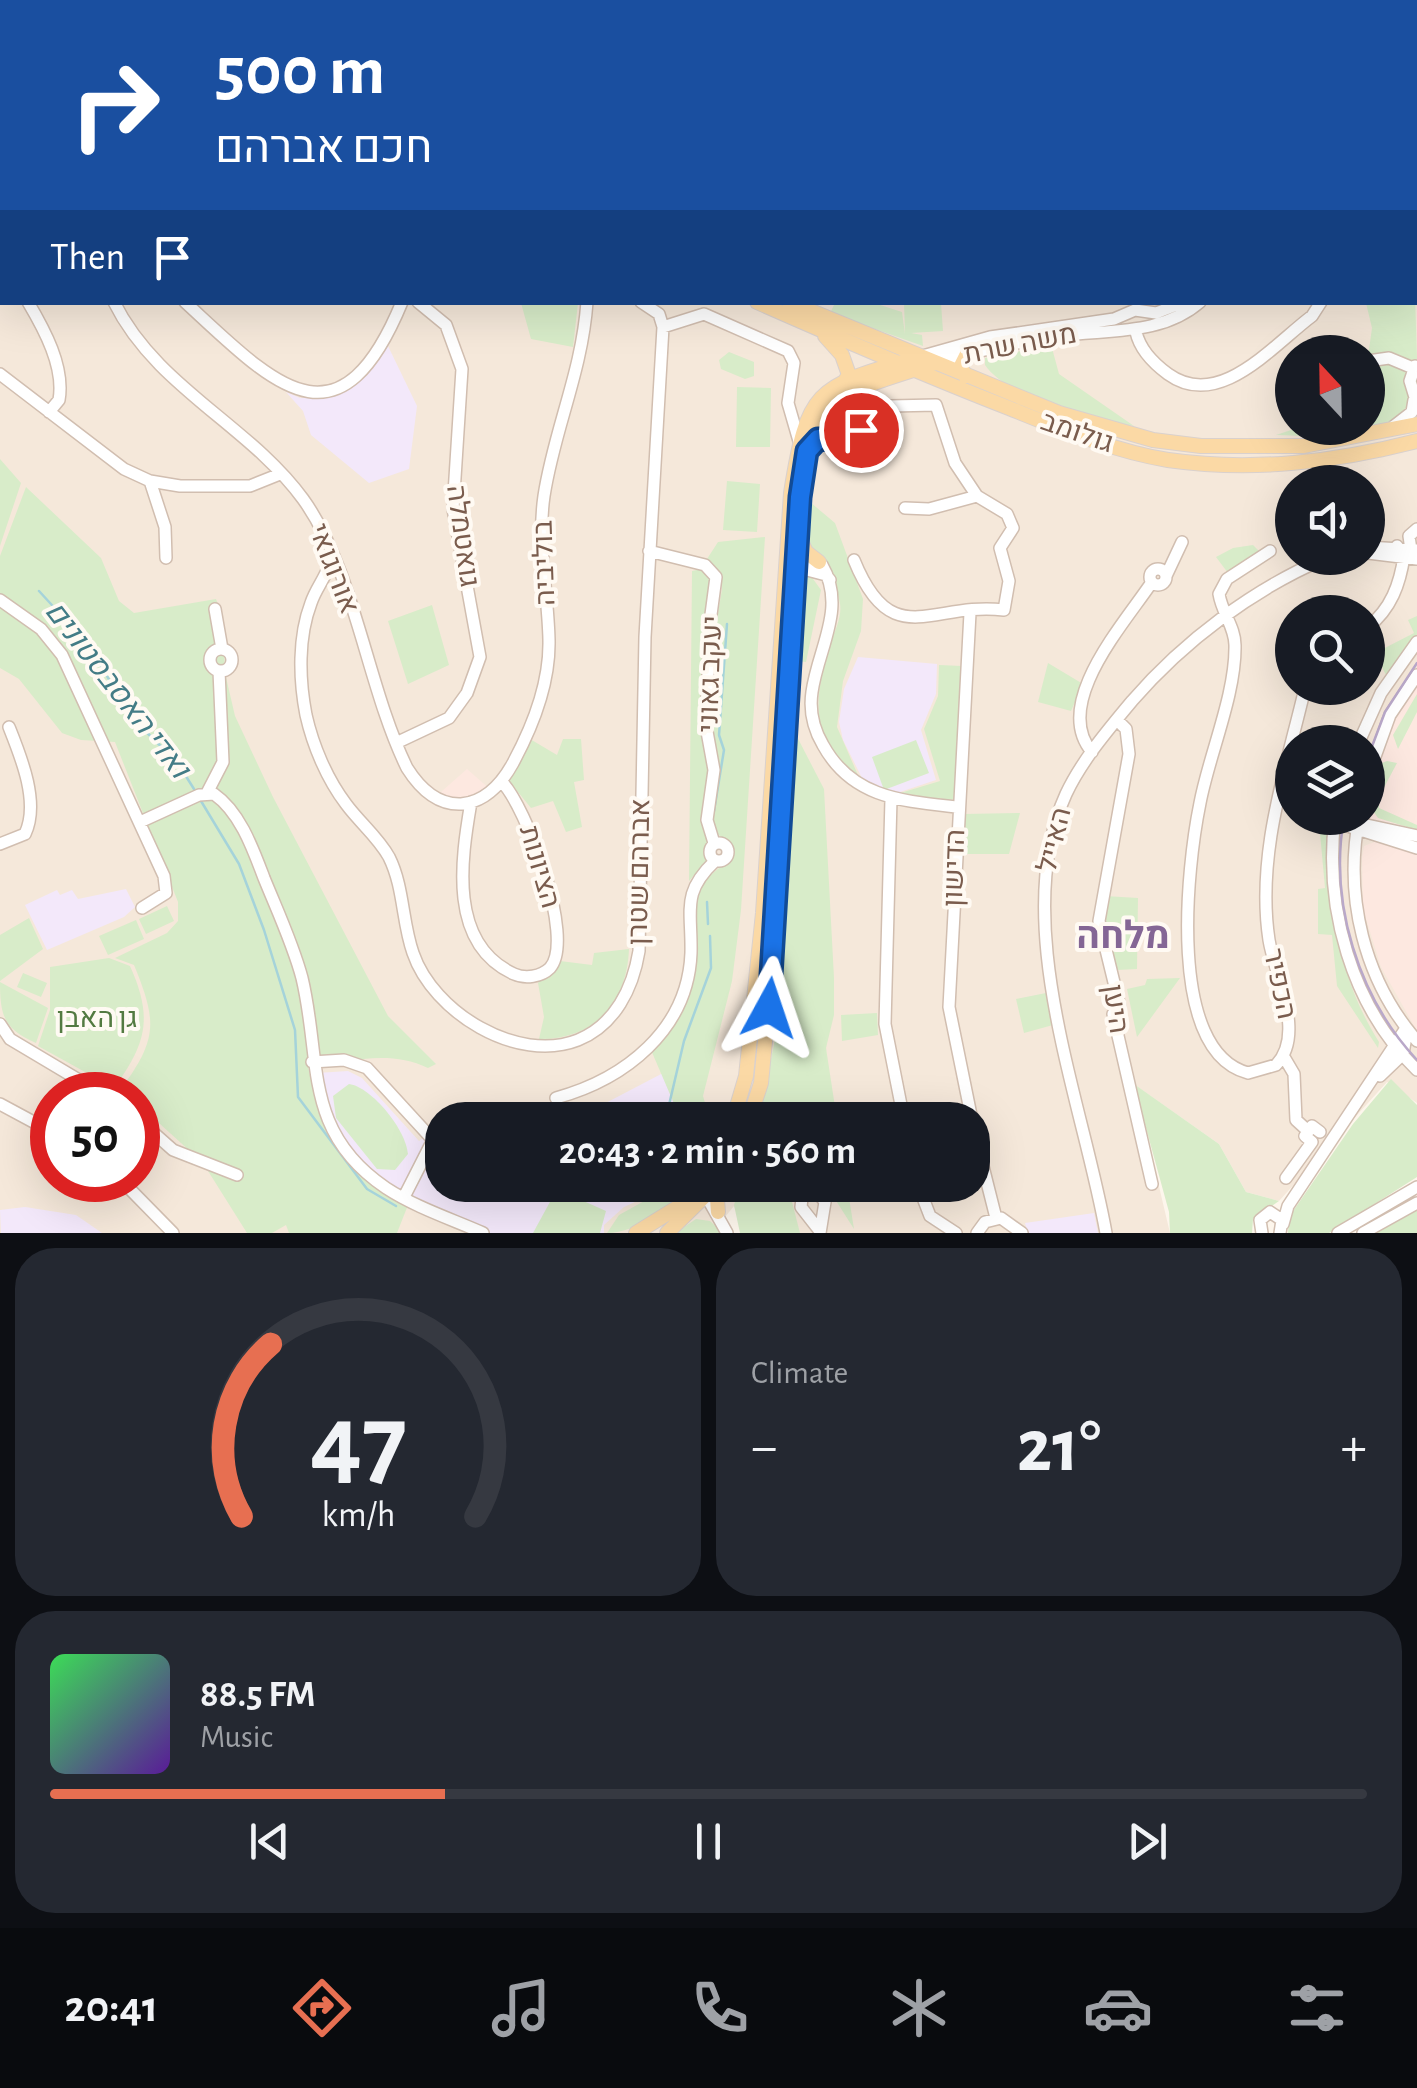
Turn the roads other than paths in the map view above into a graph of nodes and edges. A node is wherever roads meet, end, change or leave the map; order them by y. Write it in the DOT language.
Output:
graph roads {
  1 [pos="30,305"];
  2 [pos="116,305"];
  3 [pos="188,305"];
  4 [pos="401,305"];
  5 [pos="422,305"];
  6 [pos="587,305"];
  7 [pos="646,305"];
  8 [pos="764,305"];
  9 [pos="795,305"];
  10 [pos="1173,305"];
  11 [pos="1195,305"];
  12 [pos="1319,305"];
  13 [pos="1142,313"];
  14 [pos="1126,315"];
  15 [pos="663,327"];
  16 [pos="817,328"];
  17 [pos="1136,329"];
  18 [pos="967,354"];
  19 [pos="1385,359"];
  20 [pos="916,363"];
  21 [pos="935,363"];
  22 [pos="896,364"];
  23 [pos="1415,366"];
  24 [pos="0,374"];
  25 [pos="965,376"];
  26 [pos="845,381"];
  27 [pos="1416,402"];
  28 [pos="792,410"];
  29 [pos="816,411"];
  30 [pos="49,412"];
  31 [pos="1417,424"];
  32 [pos="1385,431"];
  33 [pos="1385,432"];
  34 [pos="827,439"];
  35 [pos="1417,442"];
  36 [pos="1310,445"];
  37 [pos="803,446"];
  38 [pos="280,474"];
  39 [pos="150,482"];
  40 [pos="977,496"];
  41 [pos="904,508"];
  42 [pos="1417,531"];
  43 [pos="798,535"];
  44 [pos="1182,542"];
  45 [pos="649,551"];
  46 [pos="1270,551"];
  47 [pos="1409,554"];
  48 [pos="331,555"];
  49 [pos="166,558"];
  50 [pos="854,560"];
  51 [pos="819,562"];
  52 [pos="793,564"];
  53 [pos="1297,575"];
  54 [pos="832,583"];
  55 [pos="313,597"];
  56 [pos="346,598"];
  57 [pos="0,600"];
  58 [pos="215,609"];
  59 [pos="1385,610"];
  60 [pos="970,614"];
  61 [pos="1226,616"];
  62 [pos="1417,642"];
  63 [pos="1417,674"];
  64 [pos="1301,705"];
  65 [pos="1116,720"];
  66 [pos="1366,725"];
  67 [pos="9,728"];
  68 [pos="1385,729"];
  69 [pos="396,743"];
  70 [pos="1092,752"];
  71 [pos="501,781"];
  72 [pos="207,793"];
  73 [pos="891,799"];
  74 [pos="472,802"];
  75 [pos="957,807"];
  76 [pos="140,822"];
  77 [pos="1385,829"];
  78 [pos="1385,834"];
  79 [pos="1335,835"];
  80 [pos="1357,835"];
  81 [pos="1417,836"];
  82 [pos="0,844"];
  83 [pos="1417,848"];
  84 [pos="142,908"];
  85 [pos="0,1024"];
  86 [pos="1406,1028"];
  87 [pos="1417,1041"];
  88 [pos="1392,1045"];
  89 [pos="1402,1056"];
  90 [pos="1284,1057"];
  91 [pos="312,1062"];
  92 [pos="1417,1070"];
  93 [pos="65,1072"];
  94 [pos="1373,1082"];
  95 [pos="556,1098"];
  96 [pos="738,1102"];
  97 [pos="755,1102"];
  98 [pos="900,1102"];
  99 [pos="968,1102"];
  100 [pos="0,1104"];
  101 [pos="30,1120"];
  102 [pos="160,1138"];
  103 [pos="237,1176"];
  104 [pos="1286,1178"];
  105 [pos="1152,1184"];
  106 [pos="1417,1187"];
  107 [pos="990,1194"];
  108 [pos="404,1198"];
  109 [pos="143,1202"];
  110 [pos="688,1202"];
  111 [pos="698,1202"];
  112 [pos="923,1202"];
  113 [pos="1417,1203"];
  114 [pos="1288,1206"];
  115 [pos="1272,1212"];
  116 [pos="686,1218"];
  117 [pos="996,1218"];
  118 [pos="720,1222"];
  119 [pos="932,1228"];
  120 [pos="1281,1228"];
  121 [pos="1260,1231"];
  122 [pos="173,1233"];
  123 [pos="483,1233"];
  124 [pos="636,1233"];
  125 [pos="667,1233"];
  126 [pos="956,1233"];
  127 [pos="977,1233"];
  128 [pos="1022,1233"];
  129 [pos="1106,1233"];
  130 [pos="1338,1233"];
  131 [pos="1363,1233"];
  1 -- 30 [label="street"];
  2 -- 38 [label="street, אורוגואי"];
  3 -- 4 [label="street"];
  5 -- 69 [label="street, גואטמלה"];
  6 -- 71 [label="street, בוליביה"];
  7 -- 15 [label="street"];
  8 -- 16 [label="main road"];
  9 -- 20 [label="main road, גולומב"];
  10 -- 13 [label="street"];
  11 -- 17 [label="street, משה שרת"];
  12 -- 17 [label="street"];
  13 -- 14 [label="street, משה שרת"];
  13 -- 17 [label="street"];
  14 -- 17 [label="street"];
  14 -- 20 [label="street, משה שרת"];
  15 -- 28 [label="street"];
  15 -- 45 [label="street, אברהם שטרן"];
  16 -- 22 [label="main road"];
  16 -- 26 [label="main road"];
  17 -- 18 [label="street, משה שרת"];
  18 -- 21 [label="street, משה שרת"];
  18 -- 25 [label="main road"];
  19 -- 23 [label="street"];
  20 -- 21 [label="main road, גולומב"];
  20 -- 22 [label="main road"];
  20 -- 29 [label="main road"];
  20 -- 35 [label="main road, גולומב"];
  21 -- 25 [label="main road, גולומב"];
  22 -- 26 [label="main road"];
  23 -- 27 [label="street"];
  24 -- 30 [label="street"];
  25 -- 36 [label="main road, גולומב"];
  26 -- 29 [label="main road"];
  27 -- 32 [label="street"];
  28 -- 29 [label="street"];
  28 -- 37 [label="street"];
  29 -- 34 [label="street"];
  29 -- 37 [label="main road"];
  30 -- 39 [label="street"];
  31 -- 33 [label="main road, גולומב"];
  34 -- 37 [label="street"];
  34 -- 40 [label="street"];
  37 -- 43 [label="main road"];
  37 -- 52 [label="main road"];
  38 -- 39 [label="street"];
  38 -- 48 [label="street, אורוגואי"];
  39 -- 49 [label="street"];
  40 -- 41 [label="street"];
  40 -- 60 [label="street"];
  42 -- 47 [label="street"];
  43 -- 51 [label="main road"];
  43 -- 52 [label="main road"];
  44 -- 70 [label="street"];
  45 -- 55 [label="street, אברהם שטרן"];
  45 -- 95 [label="street, יעקב גאוני"];
  46 -- 61 [label="street"];
  47 -- 59 [label="street"];
  48 -- 55 [label="street, אברהם שטרן"];
  48 -- 56 [label="street, אורוגואי"];
  50 -- 60 [label="street"];
  51 -- 52 [label="street"];
  51 -- 54 [label="street"];
  52 -- 54 [label="street"];
  52 -- 96 [label="main road"];
  52 -- 97 [label="main road"];
  53 -- 61 [label="street, האייל"];
  54 -- 73 [label="street"];
  55 -- 56 [label="street"];
  56 -- 69 [label="street, אורוגואי"];
  57 -- 76 [label="street"];
  58 -- 72 [label="street"];
  60 -- 75 [label="street, הדישון"];
  61 -- 65 [label="street, האייל"];
  61 -- 90 [label="street, הכפיר"];
  62 -- 66 [label="street"];
  63 -- 68 [label="street"];
  64 -- 90 [label="street, הכפיר"];
  65 -- 70 [label="street, האייל"];
  65 -- 105 [label="street, היען"];
  67 -- 82 [label="street"];
  69 -- 74 [label="street, אורוגואי"];
  70 -- 129 [label="street, האייל"];
  71 -- 74 [label="street, בוליביה"];
  71 -- 74 [label="street, הציונות"];
  72 -- 76 [label="street"];
  72 -- 91 [label="street"];
  73 -- 75 [label="street"];
  73 -- 98 [label="street"];
  75 -- 99 [label="street, הדישון"];
  76 -- 84 [label="street"];
  77 -- 81 [label="street"];
  78 -- 83 [label="street"];
  79 -- 88 [label="street"];
  80 -- 86 [label="street"];
  85 -- 93 [label="street"];
  86 -- 87 [label="street"];
  86 -- 88 [label="street"];
  86 -- 89 [label="street"];
  88 -- 89 [label="street"];
  88 -- 94 [label="street"];
  89 -- 92 [label="street"];
  89 -- 94 [label="street"];
  90 -- 104 [label="street"];
  91 -- 108 [label="street"];
  91 -- 108 [label="street"];
  94 -- 114 [label="street"];
  100 -- 101 [label="street"];
  102 -- 103 [label="street"];
  106 -- 130 [label="street"];
  107 -- 117 [label="street, הדישון"];
  108 -- 123 [label="street"];
  109 -- 122 [label="street"];
  110 -- 124 [label="main road"];
  111 -- 116 [label="main road"];
  112 -- 119 [label="street"];
  113 -- 131 [label="street"];
  114 -- 115 [label="street"];
  114 -- 120 [label="street"];
  115 -- 120 [label="street"];
  115 -- 121 [label="street"];
  116 -- 118 [label="main road"];
  116 -- 125 [label="main road"];
  117 -- 127 [label="street"];
  117 -- 128 [label="street"];
  119 -- 126 [label="street"];
}
